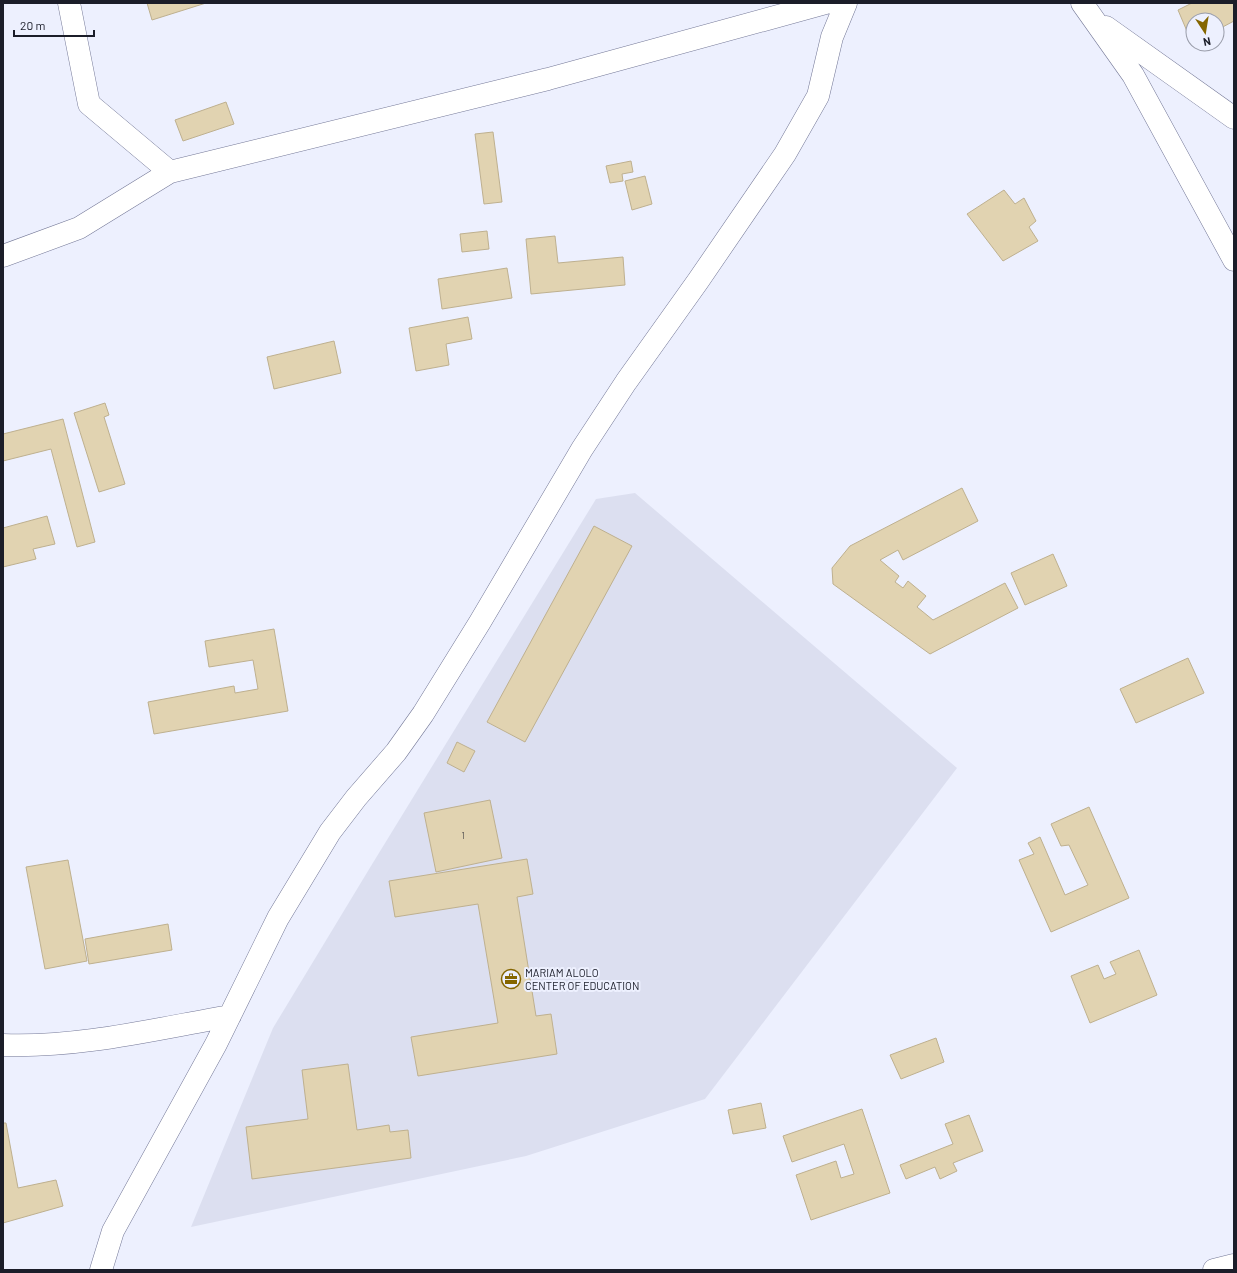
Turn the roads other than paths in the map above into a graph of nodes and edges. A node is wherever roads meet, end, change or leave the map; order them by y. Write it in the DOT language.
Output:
graph roads {
  1 [pos="68,3"];
  2 [pos="826,3"];
  3 [pos="846,3"];
  4 [pos="1087,10"];
  5 [pos="1234,118"];
  6 [pos="170,172"];
  7 [pos="3,256"];
  8 [pos="1234,260"];
  9 [pos="230,1016"];
  10 [pos="3,1045"];
  11 [pos="1234,1265"];
  12 [pos="101,1270"];
  13 [pos="1214,1270"];
  1 -- 6 [label="street"];
  2 -- 6 [label="street"];
  3 -- 9 [label="street"];
  4 -- 5 [label="street"];
  4 -- 8 [label="street"];
  6 -- 7 [label="street"];
  9 -- 10 [label="street"];
  9 -- 12 [label="street"];
  11 -- 13 [label="street"];
}
